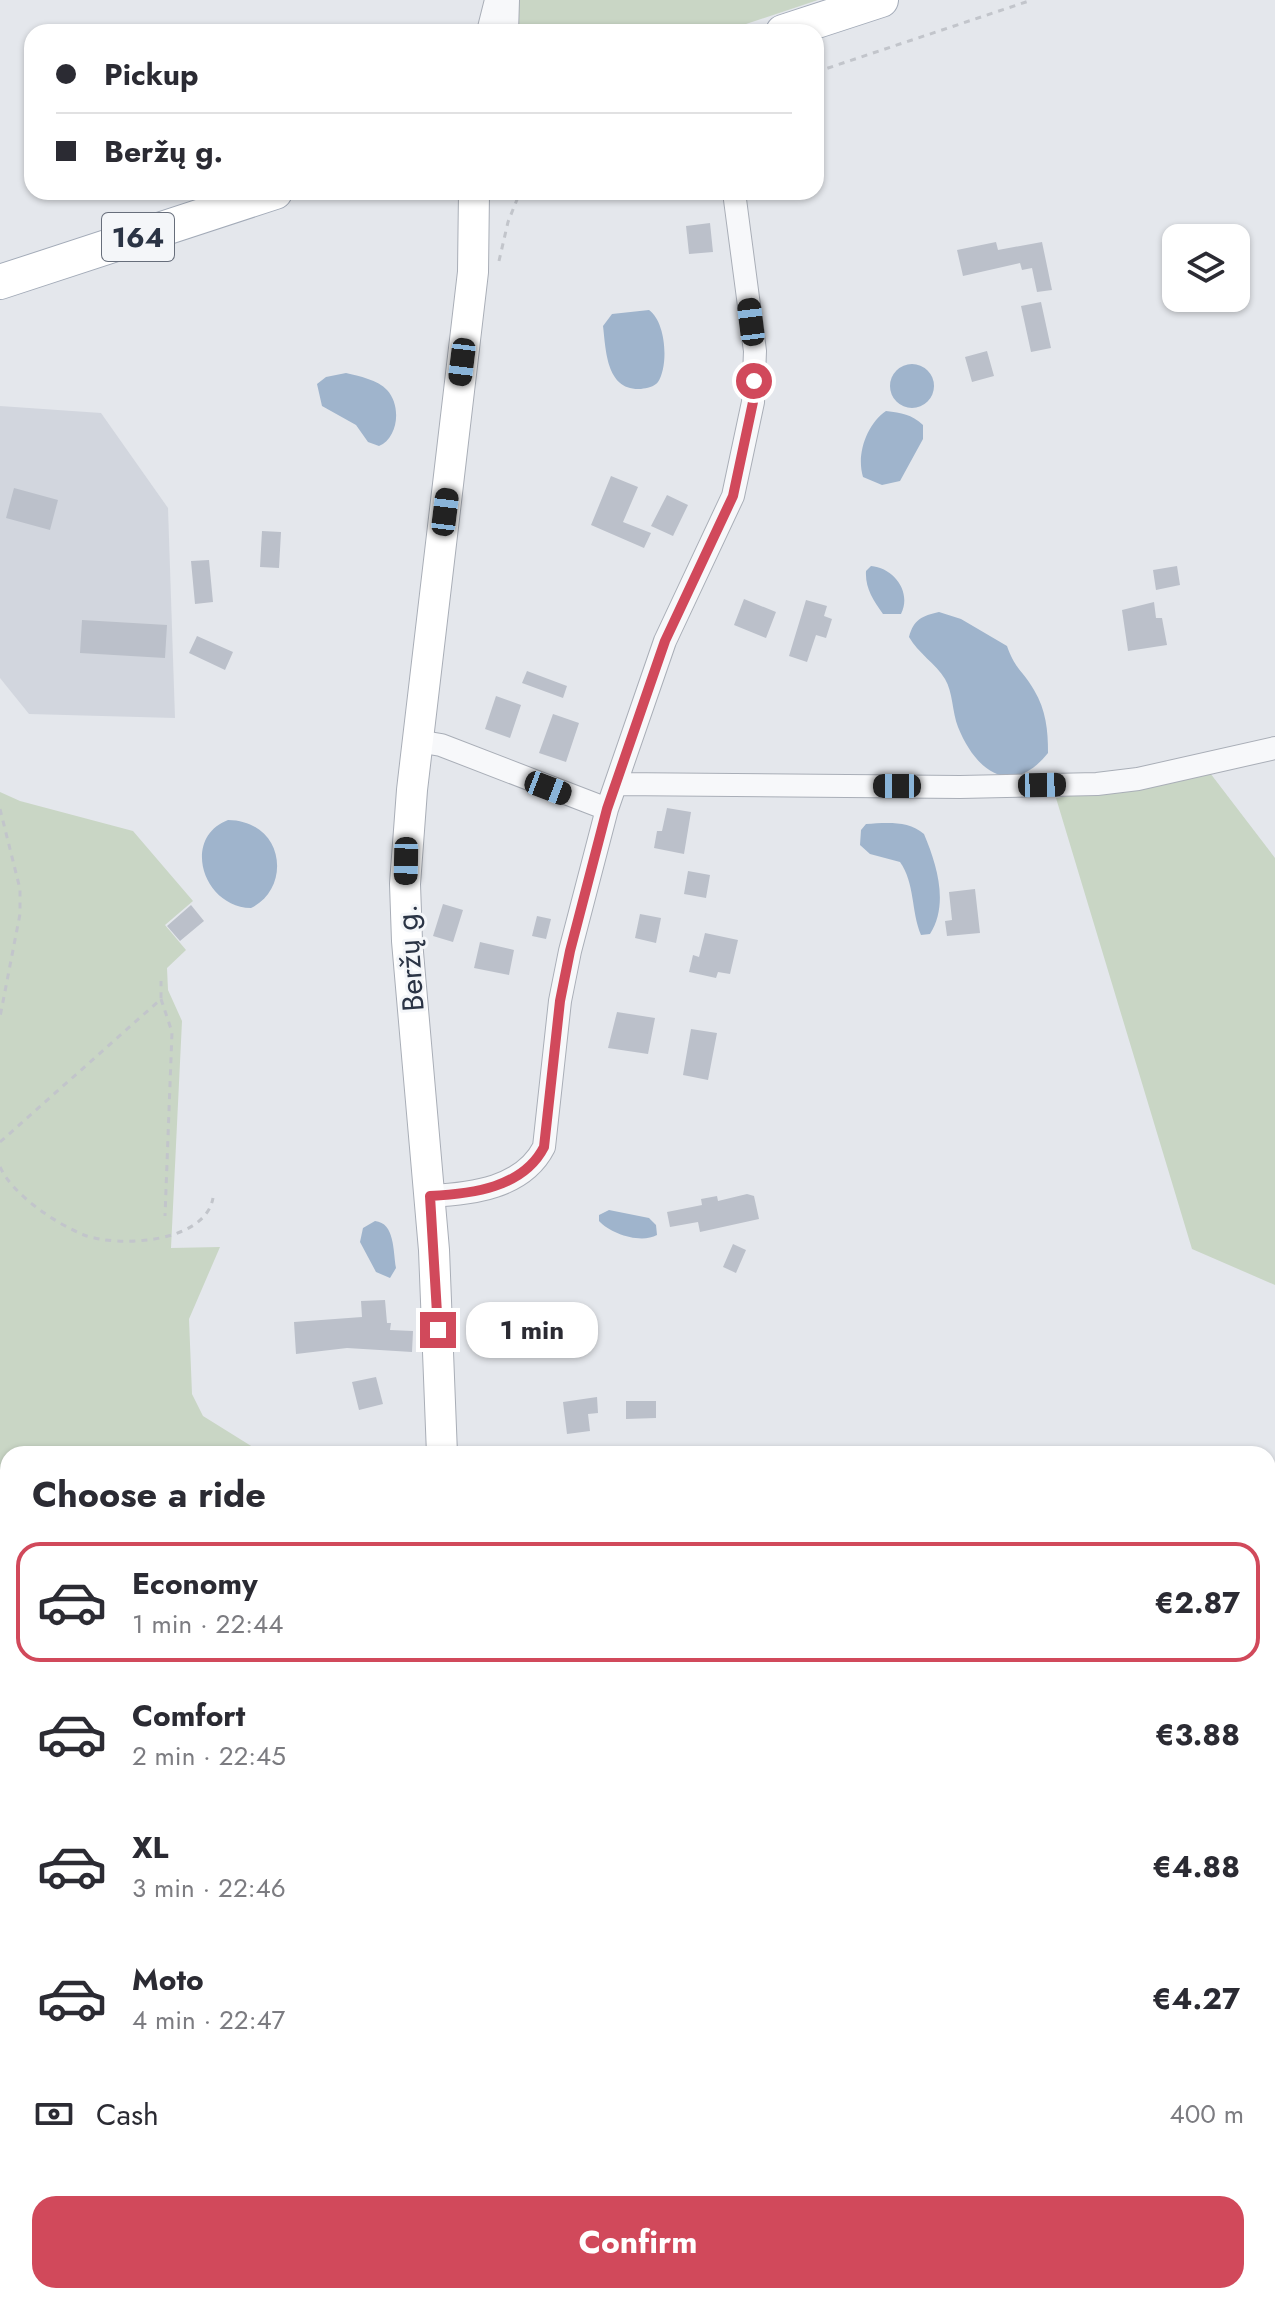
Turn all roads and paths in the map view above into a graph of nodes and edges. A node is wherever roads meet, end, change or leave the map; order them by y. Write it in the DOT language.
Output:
graph roads {
  1 [pos="496,0"];
  2 [pos="508,0"];
  3 [pos="881,0"];
  4 [pos="1032,0"];
  5 [pos="490,24"];
  6 [pos="507,24"];
  7 [pos="808,24"];
  8 [pos="824,69"];
  9 [pos="251,200"];
  10 [pos="474,200"];
  11 [pos="494,200"];
  12 [pos="735,200"];
  13 [pos="473,272"];
  14 [pos="0,282"];
  15 [pos="417,741"];
  16 [pos="1275,748"];
  17 [pos="616,784"];
  18 [pos="0,809"];
  19 [pos="607,809"];
  20 [pos="161,981"];
  21 [pos="161,999"];
  22 [pos="0,1017"];
  23 [pos="0,1142"];
  24 [pos="0,1167"];
  25 [pos="430,1196"];
  26 [pos="213,1198"];
  27 [pos="165,1216"];
  28 [pos="442,1446"];
  1 -- 5 [label="street"];
  2 -- 6 [label="street"];
  3 -- 7 [label="main road"];
  4 -- 8 [label="path"];
  9 -- 14 [label="main road, 164"];
  10 -- 13 [label="main road"];
  11 -- 13 [label="main road"];
  12 -- 17 [label="street"];
  13 -- 15 [label="main road, Beržų g."];
  15 -- 19 [label="street"];
  15 -- 25 [label="main road, Beržų g."];
  16 -- 17 [label="street"];
  17 -- 19 [label="street"];
  18 -- 22 [label="path"];
  19 -- 25 [label="street"];
  20 -- 21 [label="path"];
  21 -- 23 [label="path"];
  21 -- 27 [label="path"];
  24 -- 26 [label="path"];
  25 -- 28 [label="main road, Beržų g."];
}
